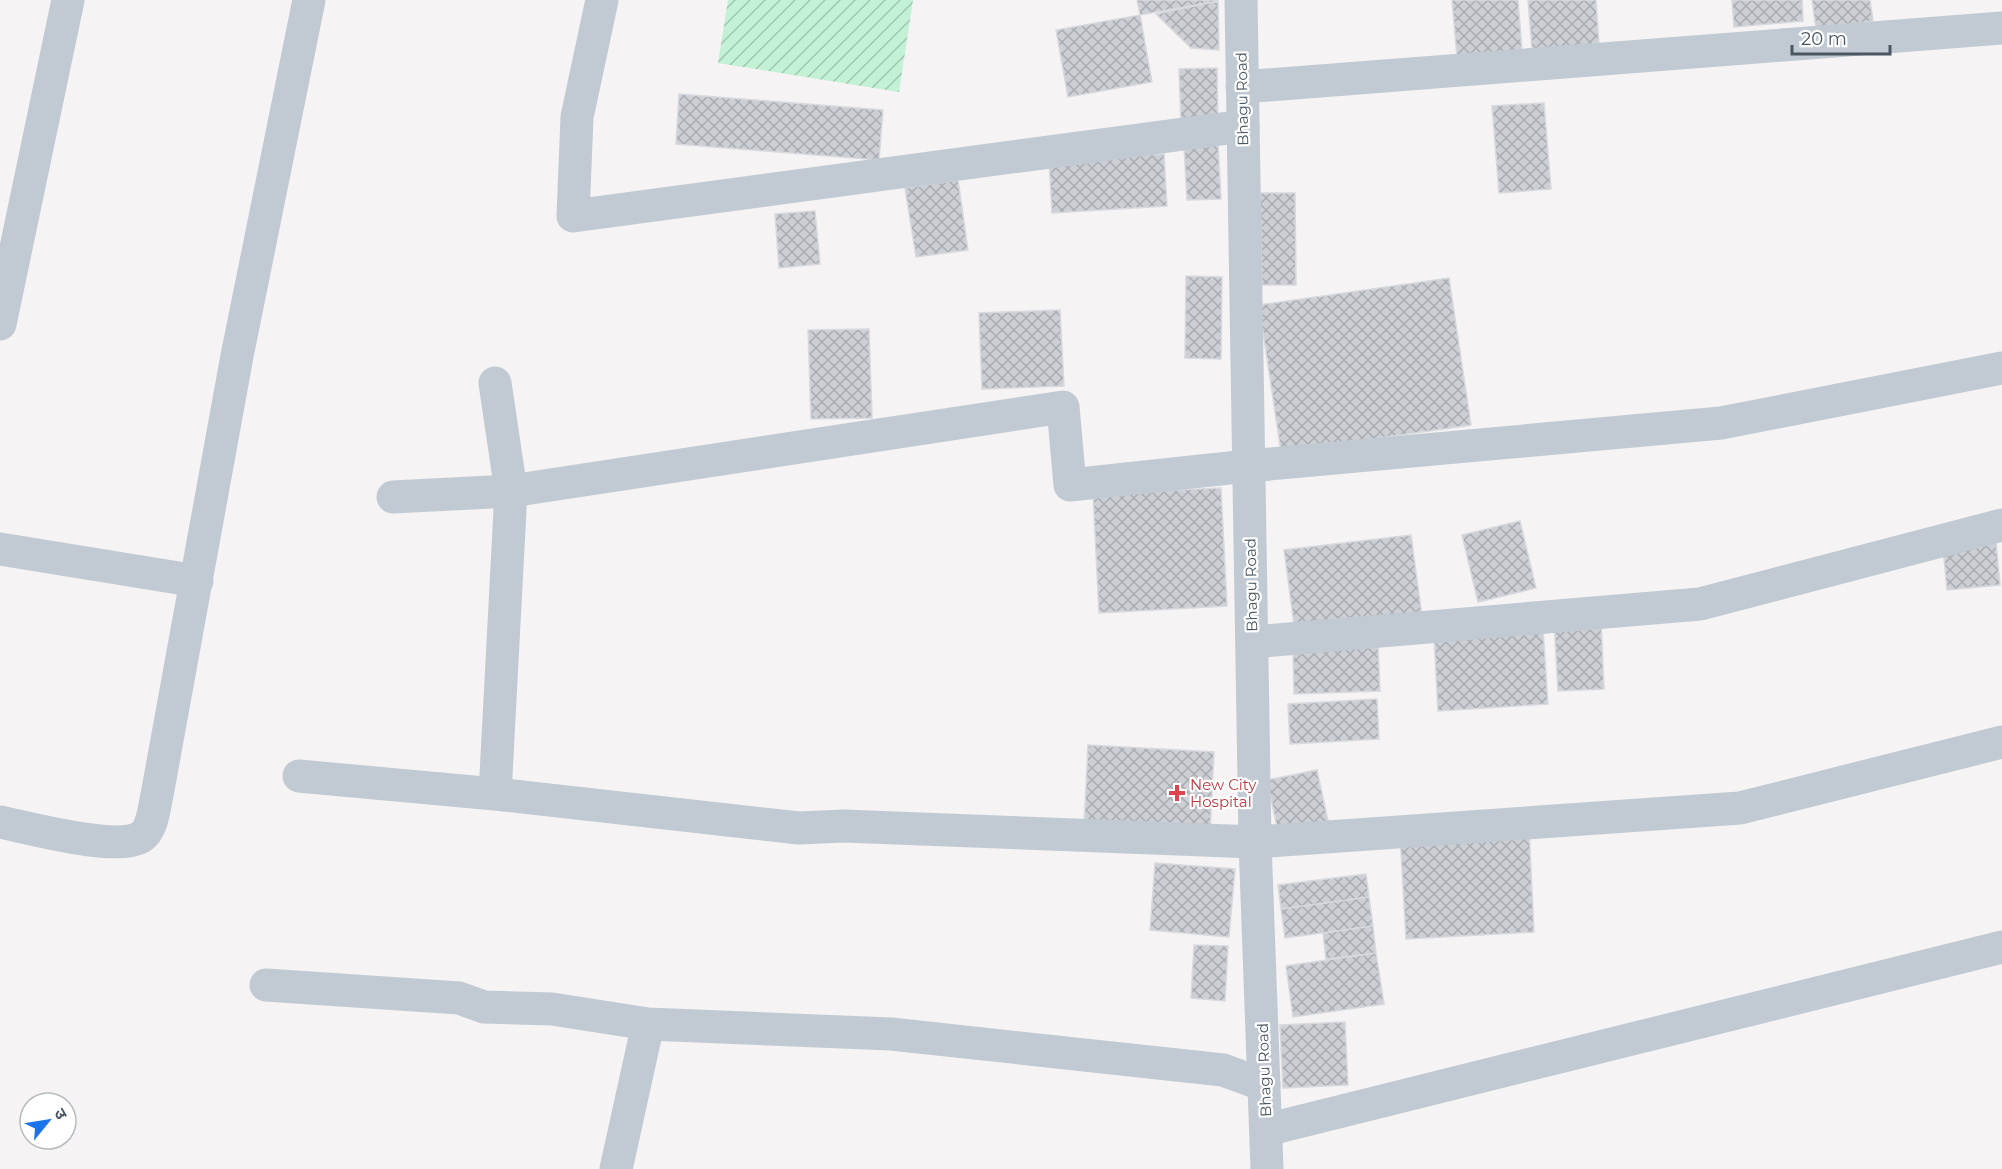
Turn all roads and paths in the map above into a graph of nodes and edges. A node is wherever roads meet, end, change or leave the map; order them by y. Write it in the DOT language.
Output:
graph roads {
  1 [pos="68,0"];
  2 [pos="309,0"];
  3 [pos="602,0"];
  4 [pos="1241,0"];
  5 [pos="2002,28"];
  6 [pos="1242,87"];
  7 [pos="1243,126"];
  8 [pos="5,277"];
  9 [pos="0,324"];
  10 [pos="2002,368"];
  11 [pos="495,383"];
  12 [pos="1248,466"];
  13 [pos="511,491"];
  14 [pos="393,497"];
  15 [pos="2002,525"];
  16 [pos="0,549"];
  17 [pos="197,581"];
  18 [pos="1252,642"];
  19 [pos="2002,742"];
  20 [pos="299,776"];
  21 [pos="495,794"];
  22 [pos="0,822"];
  23 [pos="1255,842"];
  24 [pos="2002,947"];
  25 [pos="266,985"];
  26 [pos="648,1024"];
  27 [pos="1264,1084"];
  28 [pos="1266,1130"];
  29 [pos="616,1169"];
  30 [pos="1267,1169"];
  1 -- 8 [label="street"];
  2 -- 17 [label="street"];
  3 -- 7 [label="street"];
  4 -- 6 [label="street, Bhagu Road"];
  5 -- 6 [label="street"];
  6 -- 7 [label="street, Bhagu Road"];
  7 -- 12 [label="street, Bhagu Road"];
  8 -- 9 [label="street"];
  10 -- 12 [label="street"];
  11 -- 13 [label="street"];
  12 -- 13 [label="street"];
  12 -- 18 [label="street, Bhagu Road"];
  13 -- 14 [label="street"];
  13 -- 21 [label="street"];
  15 -- 18 [label="street"];
  16 -- 17 [label="street"];
  17 -- 22 [label="street"];
  18 -- 23 [label="street, Bhagu Road"];
  19 -- 23 [label="street"];
  20 -- 21 [label="street"];
  21 -- 23 [label="street"];
  23 -- 27 [label="street, Bhagu Road"];
  24 -- 28 [label="street"];
  25 -- 26 [label="street"];
  26 -- 27 [label="street"];
  26 -- 29 [label="street"];
  27 -- 28 [label="street, Bhagu Road"];
  28 -- 30 [label="street, Bhagu Road"];
}
